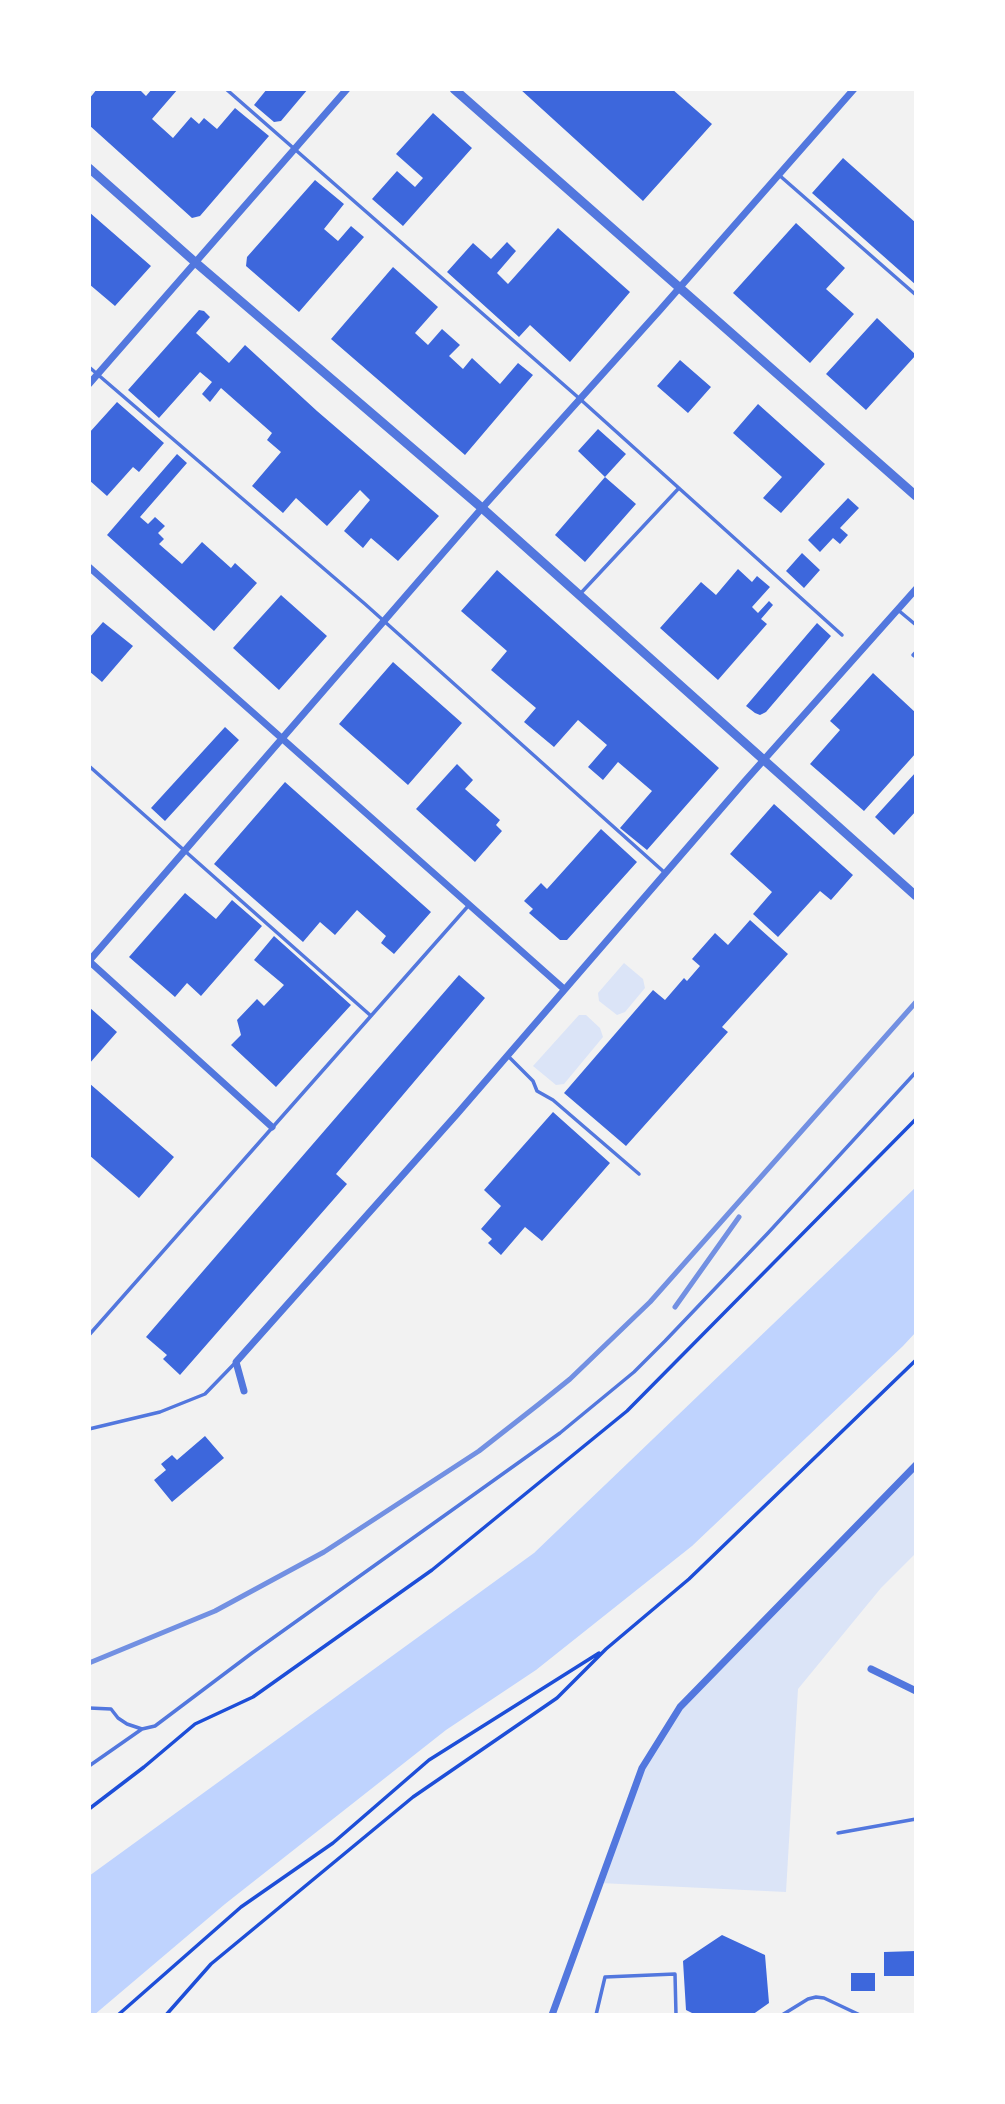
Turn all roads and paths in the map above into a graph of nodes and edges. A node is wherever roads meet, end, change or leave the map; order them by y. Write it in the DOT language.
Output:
graph roads {
  1 [pos="226,89"];
  2 [pos="346,89"];
  3 [pos="454,89"];
  4 [pos="854,89"];
  5 [pos="294,149"];
  6 [pos="89,168"];
  7 [pos="779,175"];
  8 [pos="195,262"];
  9 [pos="680,288"];
  10 [pos="916,295"];
  11 [pos="89,367"];
  12 [pos="98,375"];
  13 [pos="89,384"];
  14 [pos="580,399"];
  15 [pos="679,488"];
  16 [pos="916,496"];
  17 [pos="482,508"];
  18 [pos="89,567"];
  19 [pos="916,589"];
  20 [pos="580,595"];
  21 [pos="898,610"];
  22 [pos="384,621"];
  23 [pos="916,625"];
  24 [pos="842,635"];
  25 [pos="916,652"];
  26 [pos="916,657"];
  27 [pos="282,738"];
  28 [pos="765,759"];
  29 [pos="89,765"];
  30 [pos="184,851"];
  31 [pos="665,874"];
  32 [pos="916,896"];
  33 [pos="469,905"];
  34 [pos="89,961"];
  35 [pos="564,989"];
  36 [pos="371,1016"];
  37 [pos="507,1055"];
  38 [pos="916,1072"];
  39 [pos="916,1119"];
  40 [pos="272,1127"];
  41 [pos="639,1174"];
  42 [pos="89,1335"];
  43 [pos="916,1360"];
  44 [pos="236,1362"];
  45 [pos="244,1391"];
  46 [pos="89,1429"];
  47 [pos="916,1465"];
  48 [pos="606,1649"];
  49 [pos="871,1669"];
  50 [pos="916,1691"];
  51 [pos="89,1708"];
  52 [pos="142,1728"];
  53 [pos="89,1766"];
  54 [pos="89,1809"];
  55 [pos="916,1819"];
  56 [pos="838,1833"];
  57 [pos="856,2014"];
  58 [pos="118,2015"];
  59 [pos="166,2015"];
  60 [pos="552,2015"];
  61 [pos="596,2015"];
  62 [pos="676,2015"];
  63 [pos="782,2015"];
  1 -- 5 [label="lane"];
  2 -- 5 [label="street"];
  3 -- 9 [label="street"];
  4 -- 7 [label="street"];
  5 -- 8 [label="street"];
  5 -- 14 [label="lane"];
  6 -- 8 [label="street"];
  7 -- 9 [label="street"];
  7 -- 10 [label="lane"];
  8 -- 12 [label="street"];
  8 -- 17 [label="street"];
  9 -- 14 [label="street"];
  9 -- 16 [label="street"];
  11 -- 12 [label="lane"];
  12 -- 13 [label="street"];
  12 -- 22 [label="lane"];
  14 -- 15 [label="lane"];
  14 -- 17 [label="street"];
  15 -- 20 [label="lane"];
  15 -- 24 [label="lane"];
  17 -- 20 [label="street"];
  17 -- 22 [label="street"];
  18 -- 27 [label="street"];
  19 -- 21 [label="street"];
  20 -- 28 [label="street"];
  21 -- 23 [label="lane"];
  21 -- 28 [label="street"];
  22 -- 27 [label="street"];
  22 -- 31 [label="lane"];
  25 -- 26 [label="lane"];
  27 -- 30 [label="street"];
  27 -- 33 [label="street"];
  28 -- 31 [label="street"];
  28 -- 32 [label="street"];
  29 -- 30 [label="lane"];
  30 -- 34 [label="street"];
  30 -- 36 [label="lane"];
  31 -- 35 [label="street"];
  33 -- 35 [label="street"];
  33 -- 36 [label="lane"];
  34 -- 40 [label="street"];
  35 -- 37 [label="street"];
  36 -- 40 [label="lane"];
  37 -- 41 [label="lane"];
  37 -- 44 [label="street"];
  38 -- 52 [label="lane"];
  39 -- 54 [label="path"];
  40 -- 42 [label="lane"];
  43 -- 48 [label="path"];
  44 -- 45 [label="street"];
  44 -- 46 [label="lane"];
  47 -- 60 [label="street"];
  48 -- 58 [label="path"];
  48 -- 59 [label="path"];
  49 -- 50 [label="street"];
  51 -- 52 [label="lane"];
  52 -- 53 [label="lane"];
  55 -- 56 [label="lane"];
  57 -- 63 [label="lane"];
  61 -- 62 [label="lane"];
}
